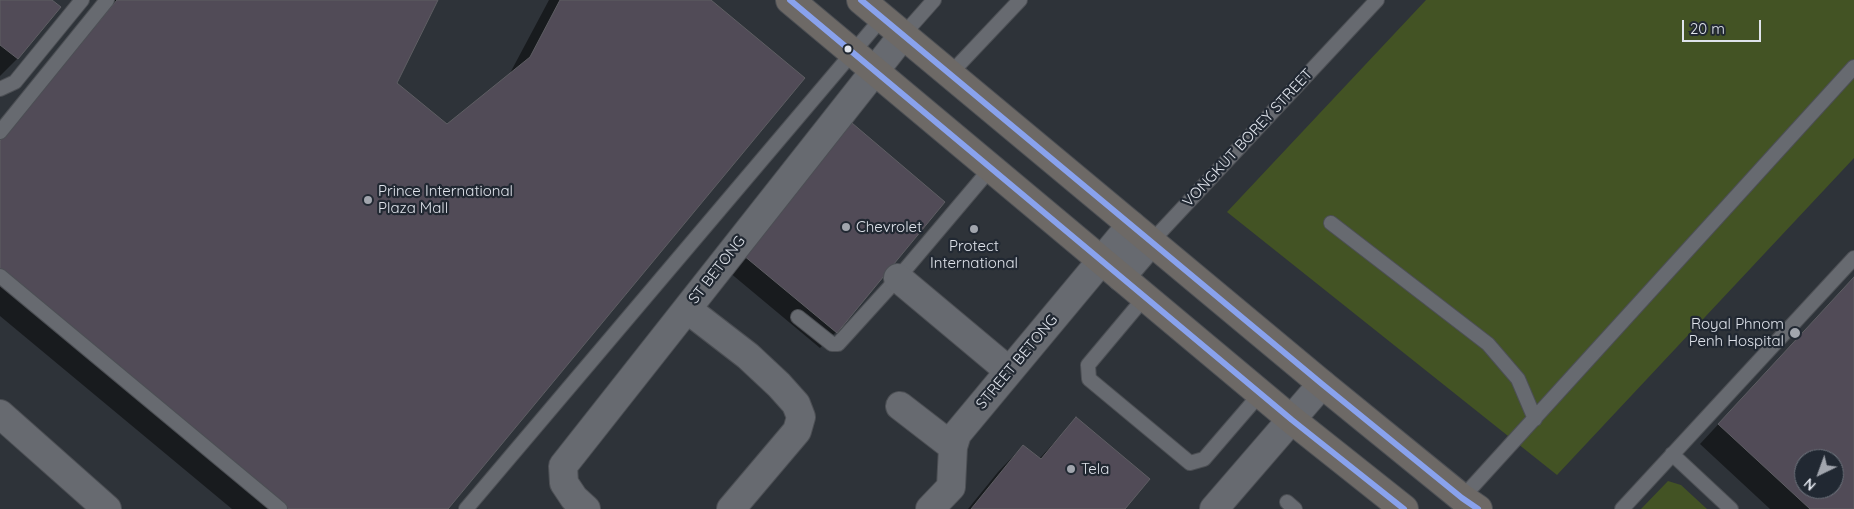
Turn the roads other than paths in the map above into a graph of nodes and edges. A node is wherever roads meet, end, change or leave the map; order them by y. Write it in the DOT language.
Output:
graph roads {
  1 [pos="82,0"];
  2 [pos="107,0"];
  3 [pos="790,0"];
  4 [pos="861,0"];
  5 [pos="934,0"];
  6 [pos="1020,0"];
  7 [pos="1377,0"];
  8 [pos="893,26"];
  9 [pos="853,52"];
  10 [pos="1854,67"];
  11 [pos="874,70"];
  12 [pos="950,74"];
  13 [pos="0,89"];
  14 [pos="0,132"];
  15 [pos="990,168"];
  16 [pos="1331,223"];
  17 [pos="1141,233"];
  18 [pos="1854,258"];
  19 [pos="1112,269"];
  20 [pos="0,276"];
  21 [pos="898,278"];
  22 [pos="1145,297"];
  23 [pos="687,309"];
  24 [pos="798,317"];
  25 [pos="1009,371"];
  26 [pos="1322,384"];
  27 [pos="1260,394"];
  28 [pos="900,406"];
  29 [pos="0,414"];
  30 [pos="1535,419"];
  31 [pos="1292,420"];
  32 [pos="953,447"];
  33 [pos="1672,454"];
  34 [pos="1470,504"];
  35 [pos="107,509"];
  36 [pos="280,509"];
  37 [pos="466,509"];
  38 [pos="586,509"];
  39 [pos="731,509"];
  40 [pos="930,509"];
  41 [pos="1214,509"];
  42 [pos="1404,509"];
  43 [pos="1622,509"];
  44 [pos="1731,509"];
  1 -- 13 [label="lane"];
  2 -- 14 [label="lane"];
  3 -- 9 [label="highway"];
  4 -- 8 [label="highway"];
  5 -- 8 [label="lane"];
  6 -- 12 [label="lane"];
  7 -- 17 [label="lane, VONGKUT BOREY STREET"];
  8 -- 9 [label="lane"];
  8 -- 11 [label="street, ST BETONG"];
  8 -- 12 [label="highway"];
  9 -- 11 [label="highway"];
  9 -- 37 [label="lane"];
  10 -- 30 [label="lane"];
  11 -- 15 [label="highway"];
  11 -- 23 [label="street, ST BETONG"];
  12 -- 17 [label="highway"];
  15 -- 19 [label="highway"];
  15 -- 21 [label="lane"];
  16 -- 30 [label="lane"];
  17 -- 19 [label="street, VONGKUT BOREY STREET"];
  17 -- 26 [label="highway"];
  18 -- 33 [label="lane"];
  19 -- 22 [label="highway"];
  19 -- 25 [label="street, STREET BETONG"];
  20 -- 36 [label="lane"];
  21 -- 24 [label="lane"];
  21 -- 25 [label="street"];
  22 -- 27 [label="highway"];
  22 -- 27 [label="lane"];
  23 -- 38 [label="street, ST BETONG"];
  23 -- 39 [label="street"];
  25 -- 32 [label="street, STREET BETONG"];
  26 -- 31 [label="street"];
  26 -- 34 [label="highway"];
  27 -- 31 [label="highway"];
  28 -- 32 [label="street"];
  29 -- 35 [label="street"];
  30 -- 34 [label="lane"];
  31 -- 41 [label="street"];
  31 -- 42 [label="highway"];
  32 -- 40 [label="street, STREET BETONG"];
  33 -- 43 [label="lane"];
  33 -- 44 [label="lane"];
}
